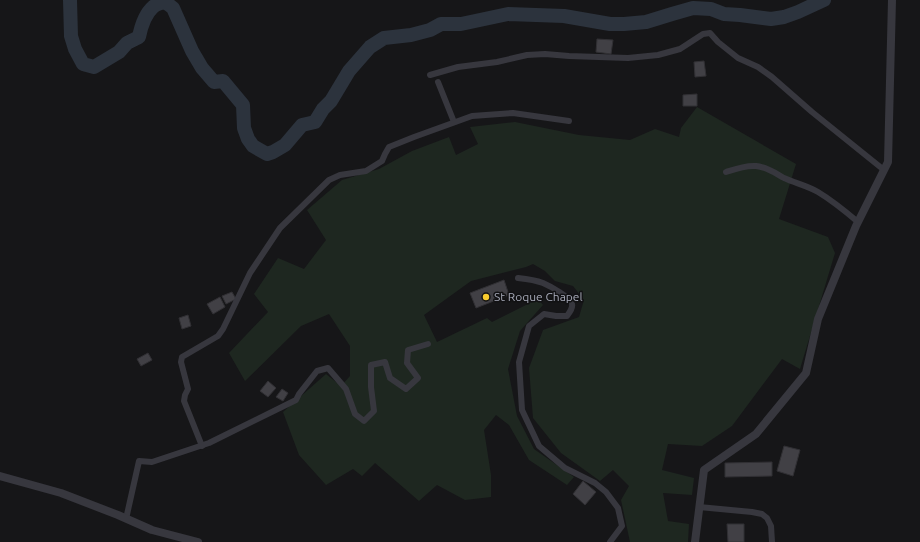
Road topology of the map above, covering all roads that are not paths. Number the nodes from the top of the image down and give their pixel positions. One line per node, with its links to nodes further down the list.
1 (892, 0): 6 (street)
2 (430, 75): 6 (street)
3 (438, 82): 5 (street)
4 (569, 121): 5 (street)
5 (454, 122): 11 (street)
6 (884, 170): 8 (street)
7 (726, 172): 8 (street)
8 (858, 222): 13 (street)
9 (518, 278): 16 (street)
10 (428, 344): 11 (street)
11 (202, 446): 14 (street)
12 (0, 476): 14 (street)
13 (699, 507): 17 (street); 18 (street)
14 (126, 519): 15 (street)
15 (198, 542)
16 (610, 542)
17 (695, 542)
18 (772, 542)

